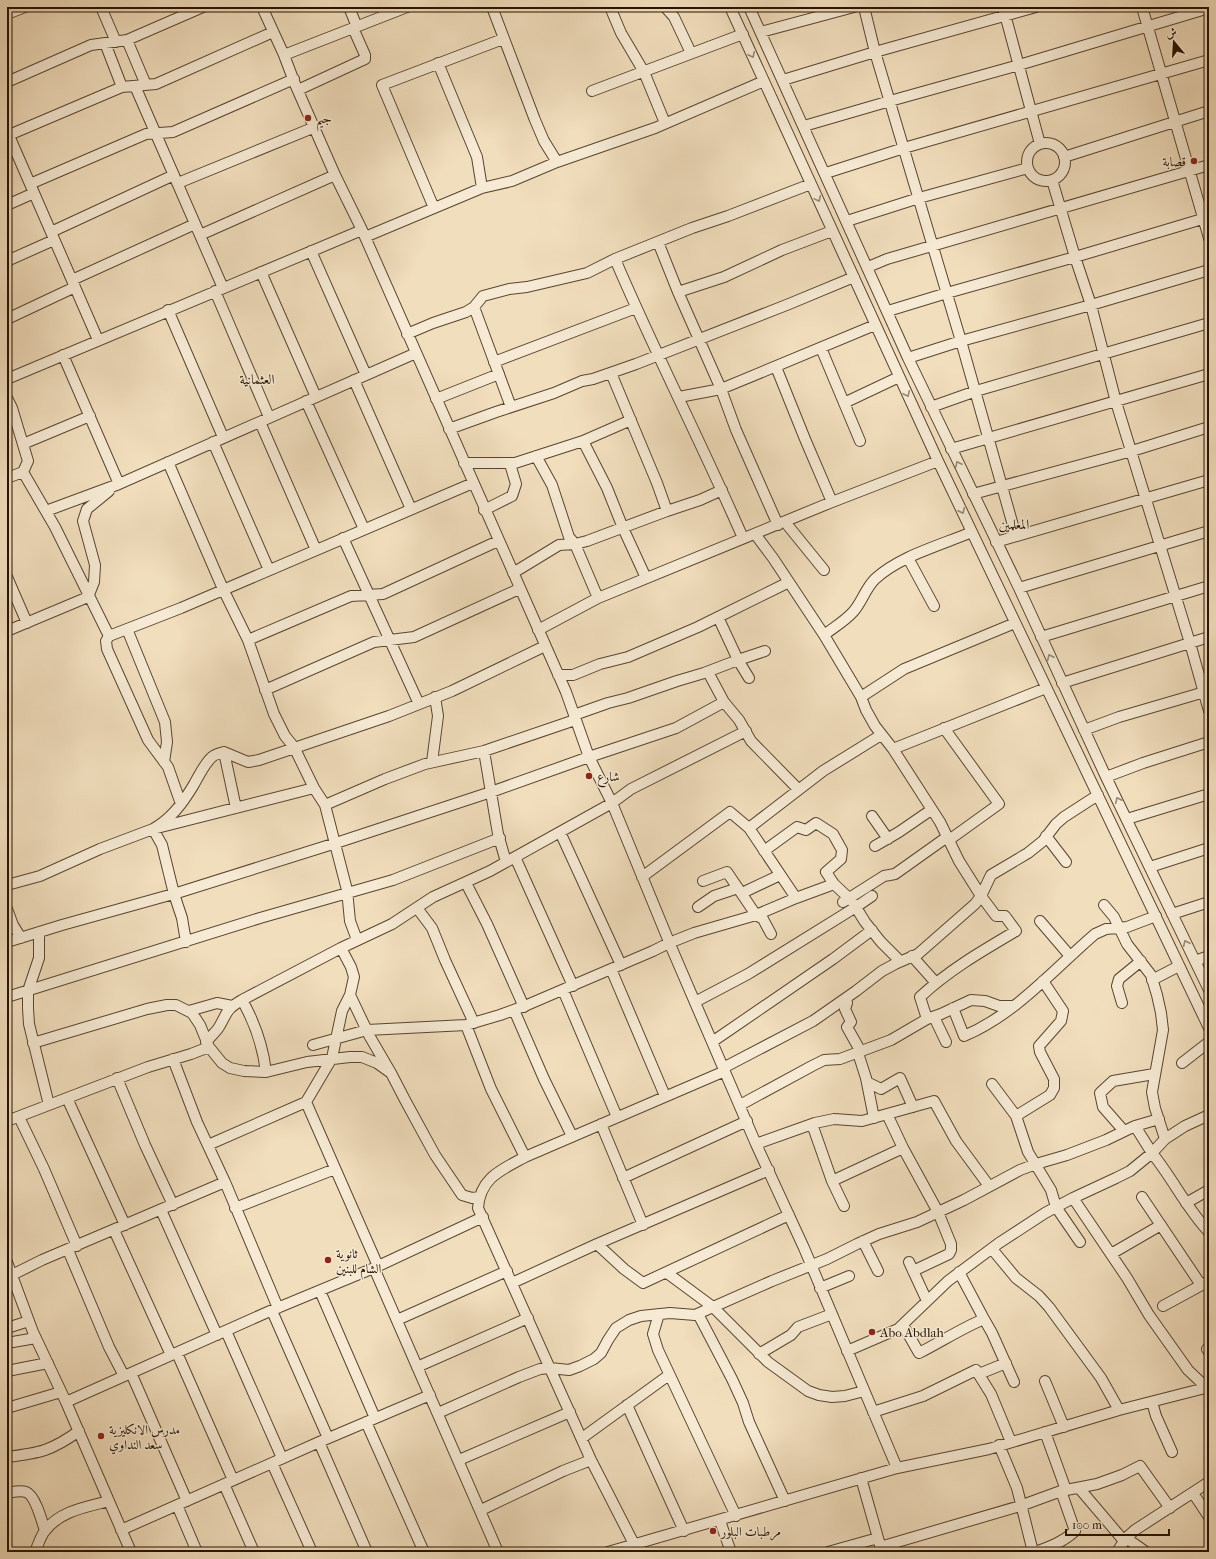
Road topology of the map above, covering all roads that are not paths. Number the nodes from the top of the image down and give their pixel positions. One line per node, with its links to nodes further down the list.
1 (25, 7): 18 (street)
2 (101, 7): 26 (street)
3 (203, 7): 25 (street)
4 (262, 7): 21 (street)
5 (349, 7): 20 (street)
6 (407, 7): 20 (street)
7 (492, 7): 24 (street)
8 (610, 7): 34 (street)
9 (665, 7): 29 (street)
10 (730, 7): 23 (street)
11 (749, 7): 22 (street)
12 (854, 7): 22 (street)
13 (864, 7): 28 (street)
14 (1036, 7): 17 (street)
15 (1142, 7): 19 (street)
16 (1209, 8): 19 (street)
17 (1005, 12): 28 (street); 33 (street)
18 (7, 14)
19 (1148, 26): 33 (street); 35 (street)
20 (355, 27): 30 (street); 43 (street)
21 (273, 32): 30 (street); 40 (street)
22 (761, 32): 37 (street)
23 (743, 34): 29 (street); 38 (street, one-way to 38)
24 (503, 39): 32 (street); 58 (street)
25 (127, 40): 26 (street); 40 (street)
26 (116, 42): 27 (street)
27 (105, 43): 39 (street); 42 (street)
28 (875, 52): 37 (street); 45 (street)
29 (691, 53): 34 (street)
30 (284, 55): 36 (street)
31 (1209, 60): 35 (street)
32 (438, 64): 68 (street); 71 (street)
33 (1019, 65): 45 (street); 47 (street)
34 (644, 72): 44 (street); 49 (street)
35 (1162, 73): 47 (street); 48 (street)
36 (294, 80): 43 (street); 53 (street)
37 (783, 80): 50 (street)
38 (764, 81): 49 (street); 66 (street)
39 (7, 82)
40 (146, 85): 41 (street)
41 (135, 86): 42 (street); 53 (street)
42 (122, 87): 52 (street)
43 (298, 90): 51 (street)
44 (592, 91)
45 (890, 101): 50 (street); 56 (street)
46 (1209, 111): 48 (street)
47 (1033, 112): 54 (street); 56 (street)
48 (1176, 122): 57 (street); 61 (street)
49 (664, 123): 58 (street)
50 (804, 126): 62 (street)
51 (315, 127): 63 (street); 64 (street)
52 (8, 133): 55 (street)
53 (157, 133): 64 (street); 67 (street)
54 (1040, 144): 57 (street); 60 (street)
55 (10, 147): 67 (street)
56 (904, 148): 62 (street); 69 (street)
57 (1064, 156): 65 (street)
58 (557, 162): 68 (street)
59 (1209, 166): 61 (street)
60 (1028, 168): 65 (street); 69 (street)
61 (1189, 171): 72 (street); 73 (street)
62 (826, 173): 74 (street)
63 (335, 175): 77 (street); 78 (street)
64 (176, 179): 75 (street); 79 (street)
65 (1052, 180): 72 (street)
66 (811, 184): 76 (street, one-way to 76); 81 (street)
67 (32, 188): 70 (street); 79 (street)
68 (482, 188): 71 (street)
69 (919, 198): 74 (street); 82 (street)
70 (7, 205)
71 (434, 208): 77 (street)
72 (1061, 210): 82 (street); 84 (street)
73 (1206, 218): 80 (street); 84 (street)
74 (847, 221): 87 (street)
75 (195, 224): 78 (street); 91 (street)
76 (832, 231): 90 (street); 93 (street)
77 (364, 234): 83 (street); 103 (street)
78 (200, 235): 92 (street)
79 (53, 236): 86 (street); 91 (street)
80 (1209, 238)
81 (658, 242): 85 (street); 93 (street)
82 (933, 246): 87 (street); 94 (street)
83 (311, 252): 89 (street); 120 (street)
84 (1075, 258): 94 (street); 95 (street)
85 (615, 259): 96 (street); 97 (street)
86 (7, 261)
87 (868, 267): 99 (street)
88 (1209, 270): 95 (street)
89 (261, 272): 92 (street); 128 (street)
90 (854, 277): 102 (street); 105 (street)
91 (73, 284): 100 (street); 104 (street)
92 (219, 290): 98 (street); 135 (street)
93 (678, 292): 105 (street)
94 (947, 293): 99 (street); 106 (street)
95 (1091, 305): 106 (street); 111 (street)
96 (474, 307): 103 (street); 115 (street)
97 (636, 308): 113 (street); 115 (street)
98 (168, 310): 104 (street); 140 (street)
99 (888, 312): 107 (street)
100 (7, 319)
101 (1209, 322): 111 (street)
102 (875, 325): 108 (street); 109 (street)
103 (408, 334): 110 (street)
104 (98, 340): 112 (street)
105 (700, 340): 113 (street); 124 (street)
106 (961, 341): 114 (street); 125 (street)
107 (902, 343): 109 (street); 114 (street)
108 (821, 348): 116 (street); 131 (street)
109 (886, 349): 121 (street)
110 (416, 353): 120 (street); 129 (street)
111 (1105, 354): 125 (street); 130 (street)
112 (63, 355): 122 (street); 134 (street)
113 (658, 355): 117 (street); 126 (street)
114 (908, 358): 133 (street)
115 (494, 362): 118 (street)
116 (776, 367): 124 (street); 162 (street)
117 (611, 373): 132 (street); 136 (street)
118 (499, 374): 129 (street); 132 (street)
119 (1209, 374): 130 (street)
120 (366, 375): 123 (street)
121 (899, 377): 131 (street); 149 (street, one-way to 149)
122 (7, 379)
123 (354, 380): 128 (street); 163 (street)
124 (721, 389): 126 (street); 167 (street)
125 (976, 391): 133 (street); 141 (street)
126 (679, 397): 159 (street)
127 (7, 398): 145 (street)
128 (311, 399): 135 (street); 169 (street)
129 (436, 399): 139 (street)
130 (1116, 402): 141 (street); 147 (street)
131 (844, 403): 143 (street)
132 (511, 407): 139 (street)
133 (931, 407): 146 (street)
134 (90, 416): 145 (street); 157 (street)
135 (269, 417): 137 (street)
136 (631, 420): 142 (street); 166 (street)
137 (260, 422): 140 (street); 180 (street)
138 (1209, 427): 147 (street)
139 (449, 429): 151 (street)
140 (223, 437): 144 (street)
141 (989, 438): 146 (street); 158 (street)
142 (583, 441): 148 (street); 168 (street)
143 (860, 441)
144 (213, 442): 150 (street); 182 (street)
145 (23, 444): 153 (street)
146 (951, 450): 160 (street, one-way to 146)
147 (1132, 451): 158 (street); 161 (street)
148 (536, 456): 152 (street); 178 (street)
149 (938, 461): 162 (street); 170 (street, one-way to 170)
150 (168, 462): 157 (street); 190 (street)
151 (464, 463): 152 (street); 156 (street)
152 (510, 464): 164 (street)
153 (23, 472): 154 (street); 165 (street)
154 (7, 478)
155 (1209, 480): 161 (street)
156 (473, 483): 163 (street); 164 (street)
157 (119, 484): 165 (street); 194 (street)
158 (1003, 487): 160 (street); 173 (street)
159 (722, 490): 166 (street); 175 (street)
160 (973, 494): 177 (street)
161 (1146, 498): 173 (street); 179 (street)
162 (832, 502): 167 (street)
163 (411, 509): 169 (street)
164 (484, 510): 176 (street)
165 (46, 511): 194 (street)
166 (667, 511): 168 (street)
167 (781, 523): 172 (street); 183 (street)
168 (623, 528): 178 (street); 186 (street)
169 (364, 529): 174 (street)
170 (972, 532): 181 (street); 198 (street)
171 (1209, 532): 179 (street)
172 (755, 534): 175 (street); 187 (street)
173 (1016, 536): 177 (street)
174 (343, 538): 180 (street); 192 (street)
175 (743, 538): 186 (street)
176 (498, 541): 184 (street); 192 (street)
177 (996, 542): 189 (street)
178 (575, 544): 184 (street); 195 (street)
179 (1160, 546): 189 (street); 193 (street)
180 (316, 550): 182 (street)
181 (908, 558): 196 (street); 203 (street)
182 (269, 570): 190 (street)
183 (824, 570)
184 (512, 573): 191 (street)
185 (7, 577): 199 (street)
186 (646, 578): 195 (street)
187 (789, 582): 197 (street); 203 (street)
188 (1209, 586): 193 (street)
189 (1019, 588): 205 (street)
190 (223, 589): 200 (street); 207 (street)
191 (519, 589): 201 (street); 208 (street)
192 (370, 595): 207 (street); 208 (street)
193 (1176, 596): 205 (street); 209 (street)
194 (88, 597): 199 (street); 204 (street)
195 (598, 598): 201 (street)
196 (934, 606)
197 (718, 617): 212 (street); 214 (street)
198 (1015, 623): 217 (street); 221 (street)
199 (27, 624): 202 (street)
200 (127, 629): 204 (street); 238 (street)
201 (538, 630): 210 (street)
202 (7, 632)
203 (824, 635): 221 (street)
204 (109, 636): 238 (street)
205 (1041, 637): 216 (street, one-way to 205)
206 (1209, 637): 209 (street)
207 (248, 640): 218 (street)
208 (390, 640): 218 (street); 223 (street)
209 (1190, 643): 216 (street); 219 (street)
210 (545, 646): 214 (street); 220 (street)
211 (765, 651): 212 (street)
212 (738, 660): 213 (street); 215 (street)
213 (708, 672): 222 (street); 225 (street)
214 (558, 675): 225 (street)
215 (749, 678)
216 (1062, 683): 227 (street)
217 (1046, 688): 226 (street); 237 (street)
218 (265, 690): 231 (street)
219 (1206, 692): 224 (street); 227 (street)
220 (435, 697): 223 (street); 239 (street)
221 (861, 697): 229 (street)
222 (724, 702): 228 (street); 236 (street)
223 (419, 704): 231 (street)
224 (1209, 711)
225 (574, 717): 233 (street); 236 (street)
226 (944, 728): 232 (street); 258 (street)
227 (1084, 730): 235 (street)
228 (746, 731): 242 (street); 246 (street)
229 (881, 735): 232 (street); 242 (street)
230 (1209, 742): 240 (street)
231 (294, 747): 234 (street); 241 (street)
232 (893, 749): 250 (street)
233 (484, 751): 239 (street); 243 (street)
234 (224, 752): 247 (street); 249 (street)
235 (1095, 752): 237 (street); 240 (street)
236 (589, 757): 243 (street); 246 (street)
237 (1080, 759): 245 (street)
238 (164, 762): 247 (street)
239 (432, 762): 248 (street)
240 (1106, 777): 252 (street, one-way to 240)
241 (314, 788): 248 (street); 249 (street)
242 (798, 789): 253 (street)
243 (491, 792): 257 (street); 260 (street)
244 (1209, 794): 252 (street)
245 (1098, 795): 256 (street); 288 (street)
246 (612, 803): 255 (street); 268 (street)
247 (181, 804): 254 (street)
248 (325, 805): 260 (street)
249 (236, 808): 254 (street)
250 (931, 810): 258 (street); 259 (street)
251 (872, 816): 259 (street)
252 (1127, 820): 266 (street)
253 (749, 828): 263 (street); 268 (street)
254 (153, 829): 272 (street); 274 (street)
255 (560, 832): 264 (street); 306 (street)
256 (1046, 836): 265 (street); 277 (street)
257 (500, 838): 264 (street); 275 (street)
258 (948, 838): 277 (street); 279 (street)
259 (888, 839): 261 (street)
260 (336, 843): 274 (street); 275 (street)
261 (875, 846)
262 (1209, 848): 266 (street)
263 (764, 850): 267 (street); 271 (street)
264 (511, 859): 270 (street); 312 (street)
265 (1066, 862)
266 (1150, 867): 286 (street)
267 (780, 875): 273 (street); 278 (street)
268 (642, 877): 298 (street)
269 (703, 881): 273 (street)
270 (466, 883): 284 (street); 324 (street)
271 (834, 884): 278 (street); 279 (street)
272 (7, 885)
273 (740, 890): 282 (street); 287 (street)
274 (174, 894): 292 (street); 297 (street)
275 (348, 894): 295 (street); 297 (street)
276 (872, 896): 283 (street)
277 (981, 896): 300 (street); 311 (street)
278 (796, 898): 287 (street)
279 (846, 900): 283 (street)
280 (1209, 902): 286 (street)
281 (1104, 905): 290 (street)
282 (698, 907)
283 (856, 907): 291 (street); 320 (street)
284 (417, 908): 295 (street); 329 (street)
285 (7, 909): 294 (street)
286 (1172, 914): 305 (street, one-way to 286)
287 (756, 915): 293 (street); 298 (street)
288 (1156, 916): 290 (street); 307 (street)
289 (1040, 921): 301 (street)
290 (1120, 928): 301 (street); 304 (street)
291 (872, 930): 303 (street); 333 (street)
292 (39, 932): 294 (street); 315 (street)
293 (771, 934)
294 (21, 938): 296 (street)
295 (357, 940): 299 (street)
296 (7, 942)
297 (186, 942): 315 (street)
298 (669, 943): 306 (street); 320 (street)
299 (341, 948): 316 (street); 319 (street)
300 (912, 956): 303 (street); 311 (street)
301 (1070, 956): 310 (street)
302 (1209, 956): 305 (street)
303 (900, 961): 318 (street)
304 (1141, 961): 309 (street); 321 (street)
305 (1195, 961): 314 (street)
306 (620, 965): 308 (street)
307 (1179, 966): 309 (street); 330 (street)
308 (611, 969): 312 (street); 350 (street)
309 (1152, 980): 346 (street)
310 (1043, 981): 323 (street); 358 (street)
311 (936, 983): 328 (street)
312 (573, 986): 313 (street)
313 (563, 990): 324 (street); 360 (street)
314 (1209, 990)
315 (28, 991): 317 (street); 336 (street)
316 (350, 995): 331 (street); 332 (street)
317 (7, 997)
318 (846, 998): 339 (street); 343 (street)
319 (242, 1000): 322 (street); 344 (street)
320 (695, 1002): 333 (street)
321 (1122, 1003)
322 (232, 1006): 327 (street); 337 (street)
323 (1014, 1006): 325 (street); 325 (street)
324 (524, 1007): 326 (street)
325 (953, 1008): 328 (street)
326 (514, 1010): 329 (street); 369 (street)
327 (189, 1011): 336 (street); 337 (street)
328 (931, 1018): 334 (street); 339 (street)
329 (470, 1024): 331 (street); 375 (street)
330 (1209, 1028)
331 (367, 1030): 332 (street); 345 (street)
332 (336, 1038): 338 (street); 340 (street)
333 (712, 1042): 343 (street)
334 (946, 1042)
335 (1209, 1042): 342 (street)
336 (33, 1043): 353 (street)
337 (208, 1044): 341 (street); 344 (street)
338 (313, 1045)
339 (859, 1052): 348 (street); 354 (street)
340 (332, 1058): 344 (street); 345 (street); 352 (street)
341 (173, 1059): 347 (street); 372 (street)
342 (1182, 1063)
343 (724, 1070): 350 (street); 354 (street)
344 (266, 1072)
345 (391, 1073): 384 (street)
346 (1154, 1074): 362 (street); 368 (street)
347 (117, 1078): 351 (street); 388 (street)
348 (867, 1082): 355 (street); 361 (street)
349 (992, 1084): 358 (street)
350 (665, 1096): 360 (street)
351 (66, 1098): 353 (street); 396 (street)
352 (306, 1102): 372 (street); 377 (street)
353 (49, 1105): 359 (street)
354 (740, 1105): 364 (street)
355 (913, 1107): 356 (street); 382 (street)
356 (887, 1114): 361 (street); 373 (street)
357 (1209, 1115): 370 (street)
358 (1016, 1116): 376 (street)
359 (19, 1117): 363 (street); 404 (street)
360 (617, 1117): 365 (street)
361 (874, 1118): 366 (street)
362 (1158, 1119): 367 (street); 370 (street)
363 (7, 1121)
364 (747, 1121): 371 (street); 379 (street)
365 (601, 1124): 369 (street); 379 (street)
366 (812, 1124): 371 (street); 380 (street)
367 (1135, 1126): 368 (street); 374 (street)
368 (1124, 1131): 376 (street)
369 (572, 1136): 375 (street)
370 (1165, 1139): 374 (street)
371 (756, 1144): 378 (street)
372 (208, 1145): 381 (street)
373 (903, 1148): 380 (street); 393 (street)
374 (1152, 1153): 386 (street); 387 (street)
375 (524, 1157): 384 (street)
376 (1036, 1164): 382 (street); 390 (street)
377 (335, 1169): 391 (street); 410 (street)
378 (769, 1170): 394 (street); 397 (street)
379 (623, 1178): 397 (street)
380 (832, 1181): 389 (street)
381 (225, 1182): 388 (street); 391 (street)
382 (989, 1186): 393 (street)
383 (1209, 1190): 387 (street)
384 (479, 1197): 395 (street)
385 (1142, 1197): 398 (street)
386 (1073, 1198): 390 (street); 407 (street)
387 (1186, 1203): 400 (street)
388 (173, 1205): 392 (street)
389 (844, 1206)
390 (1056, 1207): 402 (street); 405 (street)
391 (235, 1208): 424 (street)
392 (161, 1210): 396 (street); 434 (street)
393 (938, 1212): 401 (street); 421 (street)
394 (789, 1215): 409 (street); 412 (street)
395 (482, 1217): 410 (street); 411 (street)
396 (125, 1225): 399 (street)
397 (643, 1225): 403 (street)
398 (1161, 1225): 407 (street); 418 (street)
399 (114, 1230): 404 (street); 438 (street)
400 (1209, 1232)
401 (863, 1241): 409 (street); 413 (street)
402 (1080, 1242)
403 (597, 1244): 412 (street); 417 (street)
404 (77, 1246): 406 (street)
405 (992, 1249): 414 (street); 458 (street)
406 (68, 1250): 415 (street); 445 (street)
407 (1111, 1254): 450 (street)
408 (7, 1262): 415 (street)
409 (811, 1265): 419 (street); 423 (street)
410 (376, 1267): 420 (street); 430 (street)
411 (507, 1271): 417 (street); 430 (street)
412 (667, 1272): 423 (street)
413 (878, 1272)
414 (959, 1272): 421 (street); 429 (street)
415 (12, 1275): 431 (street)
416 (849, 1276): 419 (street)
417 (512, 1282): 428 (street)
418 (1205, 1283): 422 (street)
419 (820, 1288): 427 (street)
420 (320, 1291): 424 (street); 462 (street)
421 (928, 1301): 432 (street)
422 (1163, 1306)
423 (713, 1307): 426 (street); 439 (street)
424 (275, 1310): 434 (street); 467 (street)
425 (659, 1314): 426 (street); 443 (street); 447 (street)
426 (698, 1314): 486 (street)
427 (832, 1314): 437 (street); 439 (street)
428 (528, 1318): 442 (street); 443 (street)
429 (984, 1318): 432 (street); 441 (street)
430 (397, 1320): 442 (street)
431 (29, 1321): 433 (street); 435 (street)
432 (903, 1325): 437 (street)
433 (7, 1328)
434 (222, 1333): 438 (street); 472 (street)
435 (36, 1338): 436 (street); 440 (street)
436 (7, 1343)
437 (847, 1351): 451 (street)
438 (174, 1354): 445 (street); 478 (street)
439 (760, 1354): 451 (street)
440 (48, 1363): 444 (street); 452 (street)
441 (1006, 1363): 446 (street); 449 (street)
442 (417, 1367): 453 (street)
443 (550, 1368): 459 (street); 461 (street)
444 (7, 1371)
445 (128, 1374): 454 (street); 485 (street)
446 (979, 1374): 460 (street); 468 (street)
447 (669, 1375): 456 (street); 491 (street)
448 (1044, 1381): 463 (street)
449 (1014, 1382)
450 (1209, 1388): 455 (street)
451 (864, 1391): 460 (street)
452 (61, 1392): 454 (street); 457 (street)
453 (430, 1395): 461 (street); 462 (street)
454 (66, 1402): 464 (street)
455 (1152, 1402): 458 (street); 470 (street)
456 (626, 1406): 466 (street); 496 (street)
457 (7, 1408)
458 (1119, 1410): 463 (street)
459 (570, 1412): 466 (street); 473 (street)
460 (873, 1412): 476 (street)
461 (438, 1413): 473 (street)
462 (370, 1420): 467 (street); 506 (street)
463 (1064, 1427): 465 (street)
464 (79, 1431): 471 (street); 484 (street)
465 (1045, 1432): 468 (street); 481 (street)
466 (582, 1438): 474 (street)
467 (324, 1440): 472 (street); 505 (street)
468 (1011, 1442): 469 (street)
469 (999, 1446): 476 (street); 488 (street)
470 (1172, 1452)
471 (7, 1457)
472 (282, 1458): 475 (street)
473 (459, 1460): 490 (street)
474 (592, 1460): 490 (street); 498 (street)
475 (272, 1463): 478 (street); 504 (street)
476 (897, 1468): 477 (street)
477 (861, 1478): 486 (street); 499 (street)
478 (228, 1482): 485 (street); 503 (street)
479 (1209, 1482): 483 (street)
480 (1079, 1488): 481 (street); 489 (street); 497 (street)
481 (1064, 1491): 488 (street); 511 (street)
482 (7, 1493): 495 (street)
483 (1193, 1493): 489 (street); 492 (street)
484 (109, 1501): 494 (street); 495 (street)
485 (187, 1501): 487 (street)
486 (785, 1501): 491 (street)
487 (177, 1505): 494 (street); 502 (street)
488 (1020, 1506): 499 (street); 511 (street)
489 (1170, 1508): 497 (street)
490 (481, 1510): 507 (street)
491 (736, 1516): 493 (street)
492 (1209, 1517)
493 (720, 1521): 496 (street); 509 (street)
494 (121, 1530): 501 (street)
495 (45, 1531): 500 (street)
496 (684, 1531): 498 (street)
497 (1125, 1540): 512 (street); 513 (street)
498 (634, 1544): 508 (street)
499 (880, 1546): 510 (street)
500 (35, 1552)
501 (131, 1552)
502 (197, 1552)
503 (254, 1552)
504 (312, 1552)
505 (367, 1552)
506 (424, 1552)
507 (498, 1552)
508 (608, 1552)
509 (731, 1552)
510 (828, 1552)
511 (1034, 1552)
512 (1117, 1552)
513 (1146, 1552)

